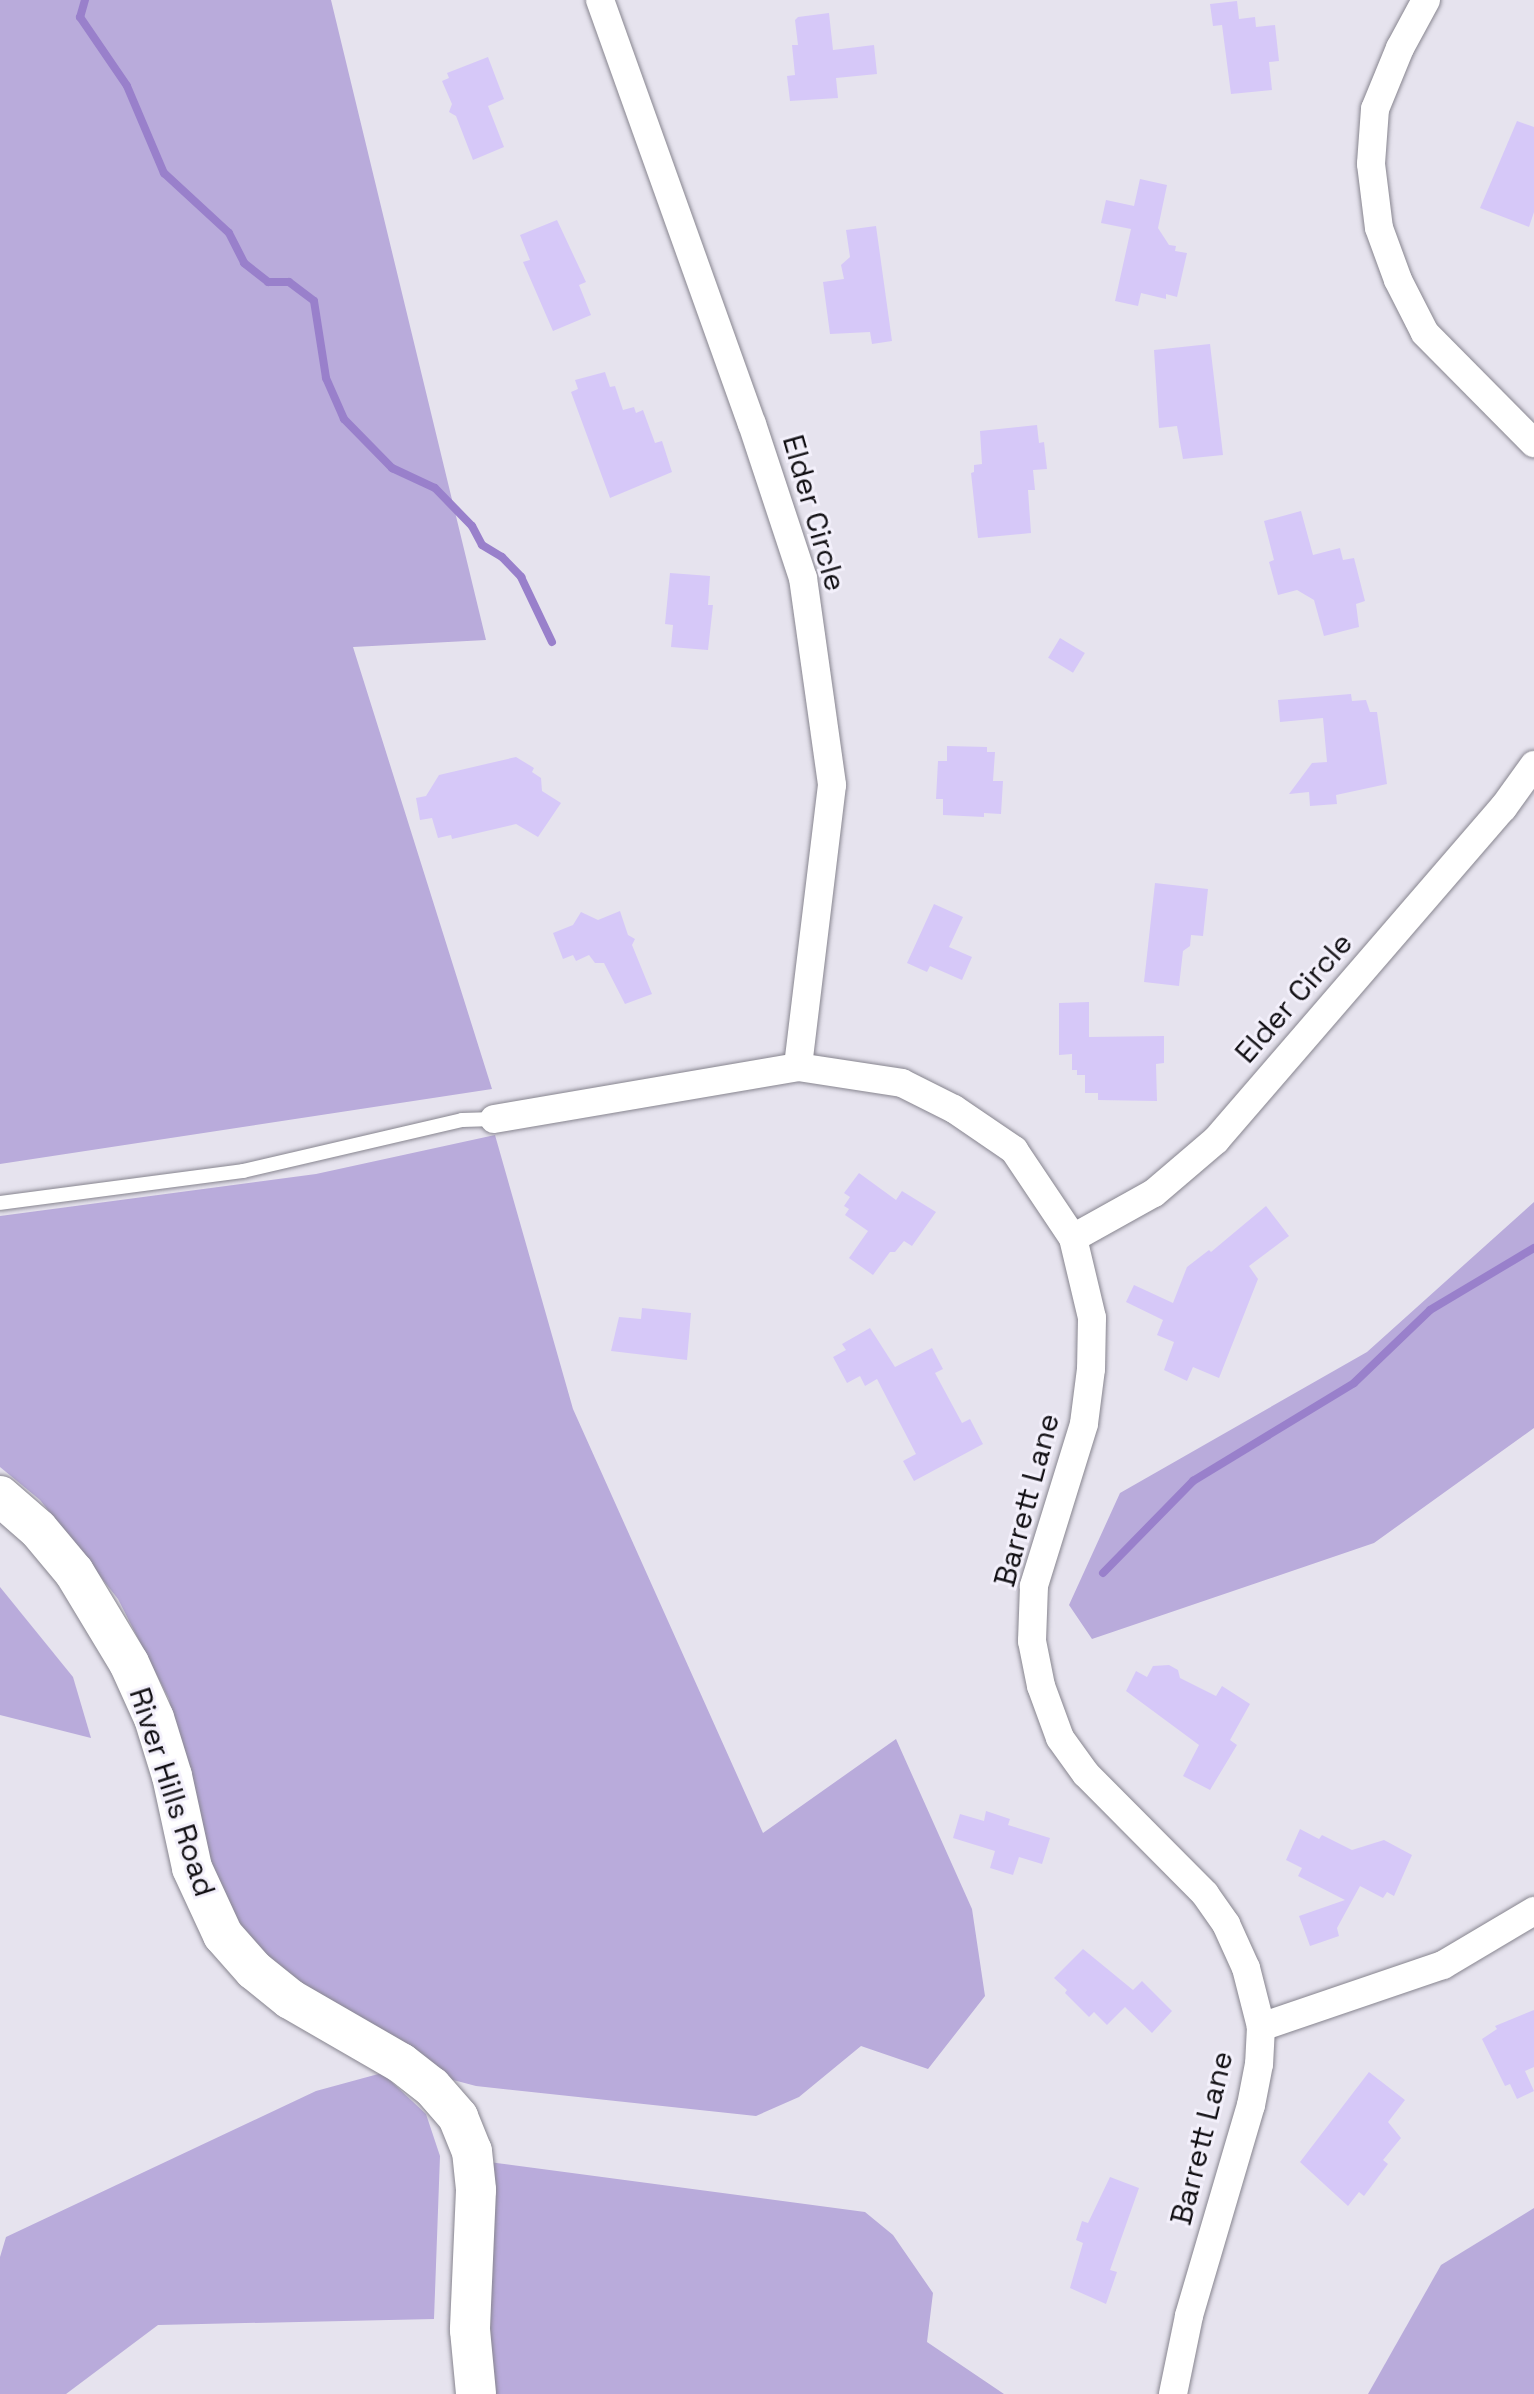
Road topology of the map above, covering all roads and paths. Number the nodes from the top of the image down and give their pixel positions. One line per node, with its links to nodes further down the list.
1 (600, 0): 5 (street, Elder Circle)
2 (1426, 0): 3 (street)
3 (1534, 443)
4 (1534, 765): 8 (street, Elder Circle)
5 (798, 1067): 6 (street, Barrett Lane); 8 (street, Barrett Lane)
6 (494, 1119): 7 (lane)
7 (0, 1203)
8 (1073, 1238): 11 (street, Barrett Lane)
9 (0, 1496): 12 (street, River Hills Road)
10 (1534, 1911): 11 (street)
11 (1261, 2027): 13 (street, Barrett Lane)
12 (476, 2394)
13 (1173, 2394)

